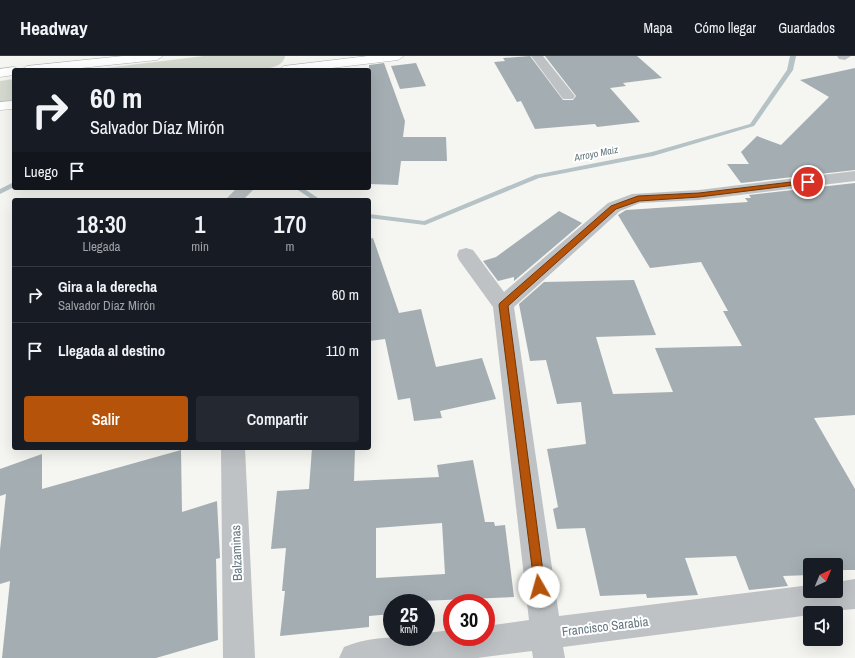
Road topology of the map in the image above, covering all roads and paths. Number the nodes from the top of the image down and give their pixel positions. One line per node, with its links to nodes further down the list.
1 (157, 56): 6 (main road)
2 (397, 56): 5 (main road)
3 (537, 56): 10 (street)
4 (314, 61): 5 (main road); 7 (main road)
5 (342, 66)
6 (46, 68)
7 (291, 68)
8 (12, 71): 9 (main road)
9 (0, 73)
10 (568, 96)
11 (12, 105): 12 (main road)
12 (0, 106)
13 (855, 176): 15 (street)
14 (466, 255): 15 (street)
15 (503, 305): 18 (street)
16 (233, 450): 19 (street, Balzaminas)
17 (855, 594): 18 (street, Francisco Sarabia)
18 (547, 646): 20 (street, Francisco Sarabia)
19 (239, 658)
20 (355, 658)

